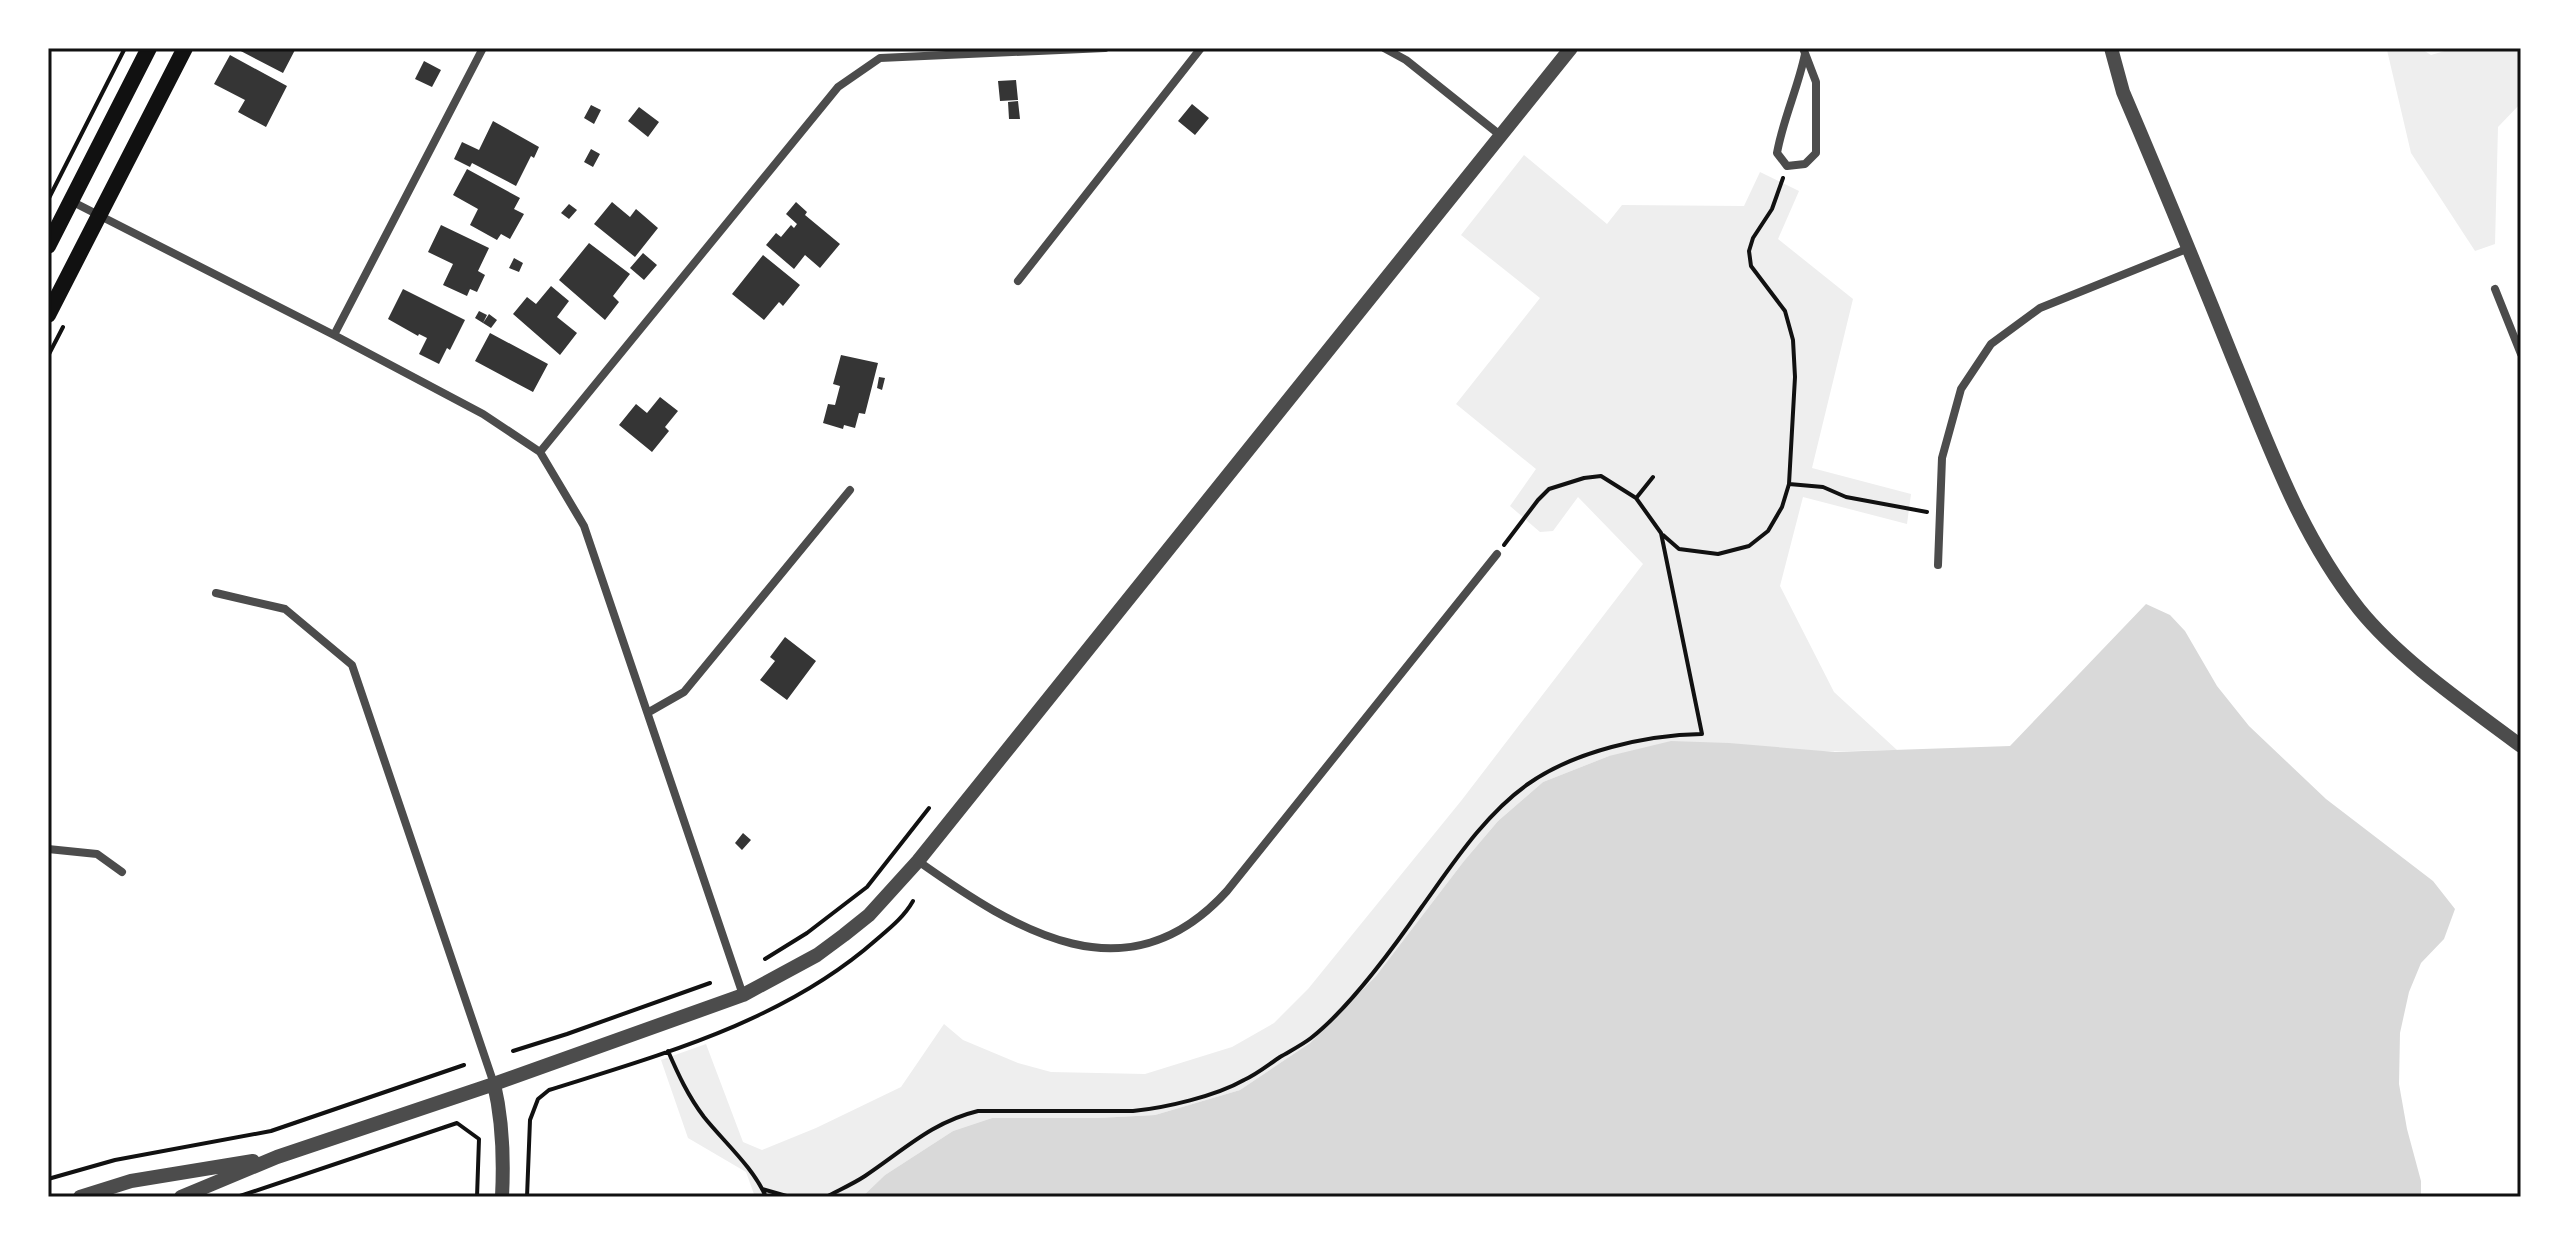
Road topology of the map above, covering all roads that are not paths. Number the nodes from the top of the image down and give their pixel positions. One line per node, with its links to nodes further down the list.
1 (149, 48): 12 (main road)
2 (185, 48): 13 (main road)
3 (483, 48): 19 (street)
4 (1105, 48): 10 (street)
5 (1201, 48): 16 (street)
6 (1384, 48): 11 (street)
7 (1571, 48): 11 (street)
8 (2111, 48): 15 (street)
9 (1804, 51): 9 (street)
10 (880, 53): 21 (street)
11 (1500, 135): 29 (street)
12 (71, 201): 13 (street); 14 (main road)
13 (99, 215): 18 (main road); 19 (street)
14 (48, 246)
15 (2189, 248): 24 (street); 27 (street)
16 (1018, 281)
17 (2495, 289): 20 (street)
18 (48, 315)
19 (334, 335): 21 (street)
20 (2521, 354)
21 (540, 452): 26 (street)
22 (850, 490): 26 (street)
23 (1497, 554): 29 (street)
24 (1938, 565)
25 (216, 593): 32 (street)
26 (649, 712): 31 (street)
27 (2521, 746)
28 (48, 849): 30 (street)
29 (918, 861): 31 (street)
30 (122, 872)
31 (743, 995): 32 (street)
32 (494, 1084): 33 (street); 36 (street)
33 (277, 1157): 34 (street); 35 (street)
34 (80, 1197)
35 (181, 1197)
36 (502, 1197)

